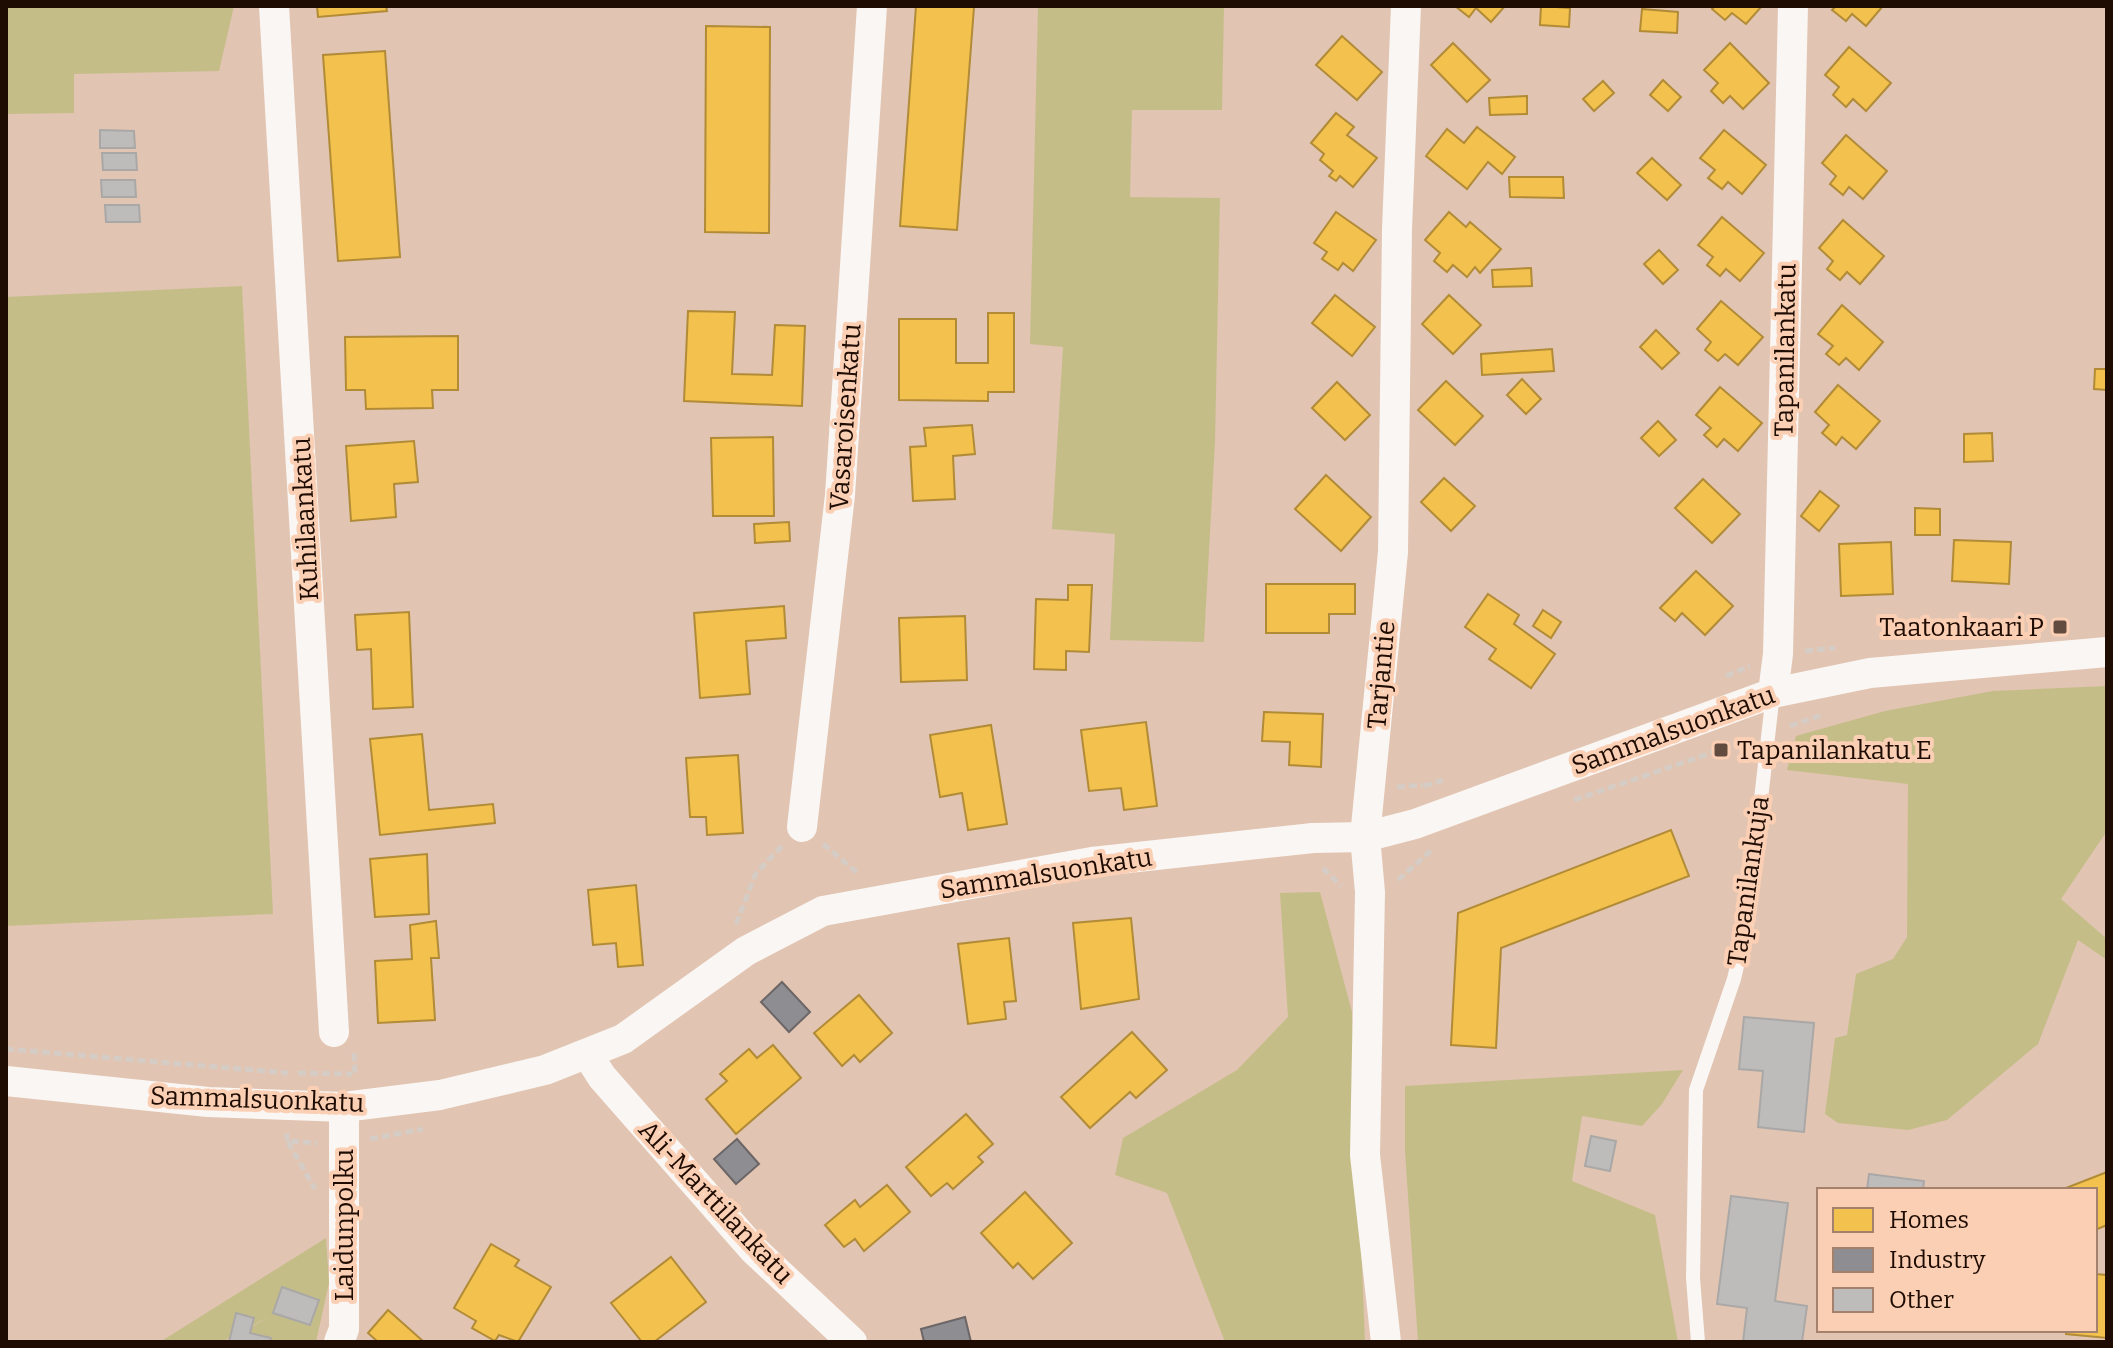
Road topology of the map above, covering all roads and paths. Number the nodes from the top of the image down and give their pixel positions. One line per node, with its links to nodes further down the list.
1 (274, 6): 16 (street, Kuhilaankatu)
2 (872, 6): 10 (street, Vasaroisenkatu)
3 (1406, 6): 11 (street, Tarjantie)
4 (1793, 6): 6 (street, Tapanilankatu)
5 (2107, 652): 6 (street, Sammalsuonkatu)
6 (1773, 693): 8 (lane, Tapanilankuja); 11 (street, Sammalsuonkatu)
7 (1832, 711): 8 (path)
8 (1768, 733): 9 (path); 27 (lane, Tapanilankuja)
9 (1562, 804)
10 (802, 827): 14 (path)
11 (1365, 837): 15 (street, Tarjantie); 18 (street, Sammalsuonkatu)
12 (1435, 847): 15 (path)
13 (1321, 866): 15 (path)
14 (859, 874)
15 (1370, 892): 26 (street, Tarjantie)
16 (334, 1032)
17 (6, 1049): 20 (path)
18 (588, 1055): 21 (street, Sammalsuonkatu); 25 (street, Ali-Marttilankatu)
19 (6, 1081): 20 (street, Sammalsuonkatu)
20 (289, 1104): 21 (street, Sammalsuonkatu); 23 (path)
21 (344, 1107): 23 (street, Laidunpolku)
22 (436, 1126): 23 (path)
23 (345, 1144): 24 (street, Laidunpolku)
24 (339, 1342)
25 (852, 1342)
26 (1386, 1342)
27 (1698, 1342)

